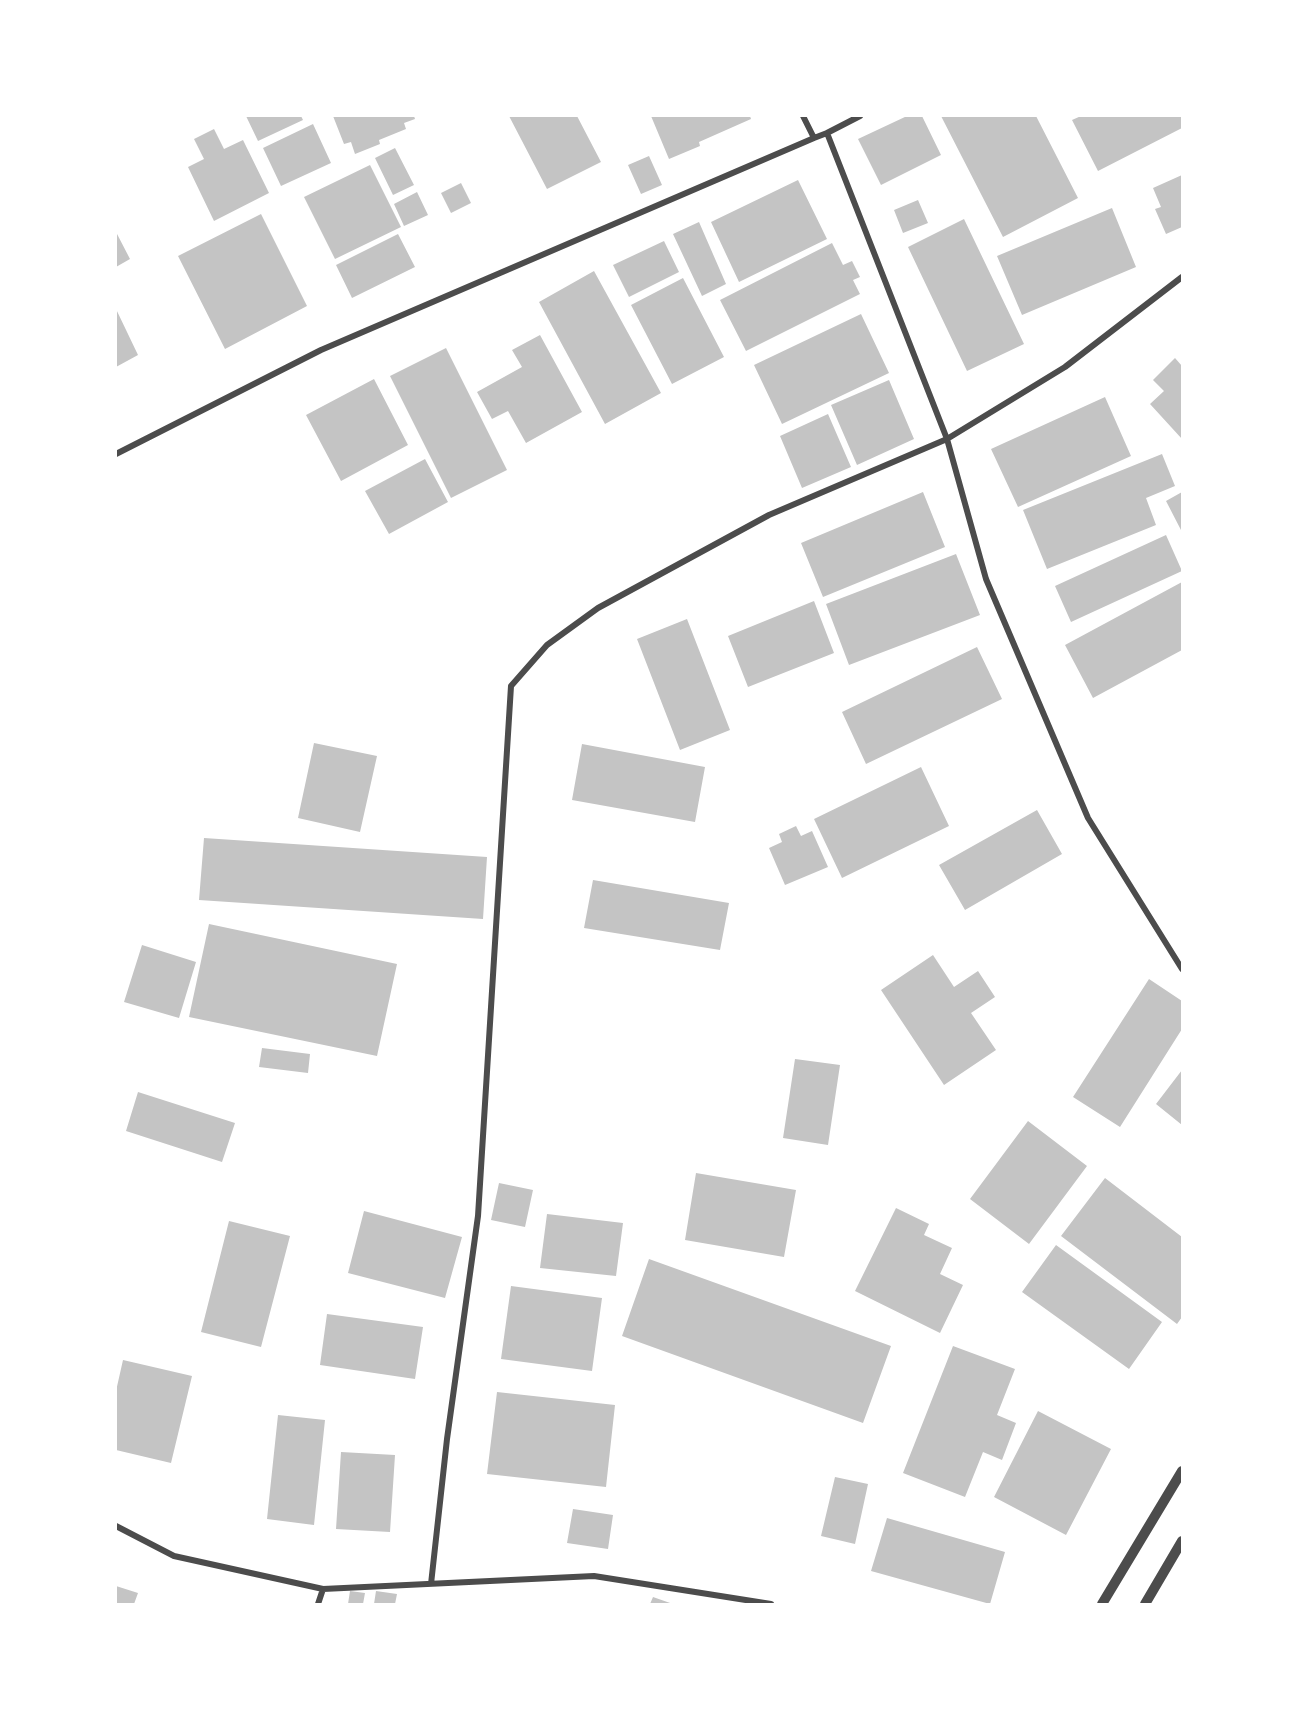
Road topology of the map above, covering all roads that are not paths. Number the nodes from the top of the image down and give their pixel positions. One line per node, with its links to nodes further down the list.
1 (803, 116): 4 (street)
2 (860, 116): 3 (street)
3 (827, 133): 4 (street); 6 (street)
4 (814, 138): 7 (street)
5 (1182, 277): 6 (street)
6 (947, 439): 8 (street); 12 (street)
7 (116, 454)
8 (1182, 969)
9 (1182, 1471): 16 (street)
10 (116, 1526): 13 (street)
11 (1182, 1541): 17 (street)
12 (431, 1584): 13 (street); 15 (street)
13 (323, 1589): 14 (street)
14 (318, 1605)
15 (771, 1605)
16 (1102, 1605)
17 (1145, 1605)

